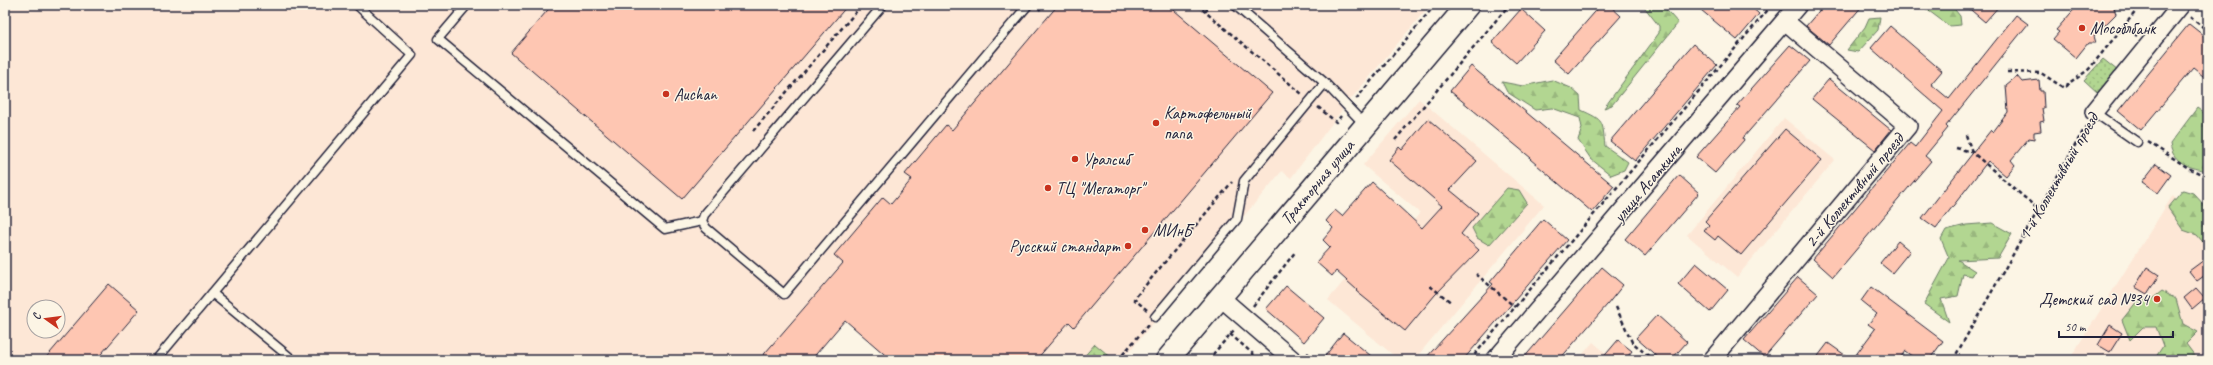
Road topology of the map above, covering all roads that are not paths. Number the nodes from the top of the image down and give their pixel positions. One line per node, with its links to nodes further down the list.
1 (357, 5): 15 (lane)
2 (467, 5): 14 (lane)
3 (883, 5): 14 (lane)
4 (1028, 5): 14 (lane)
5 (1235, 5): 10 (lane)
6 (1468, 5): 12 (main road, Тракторная улица)
7 (1798, 5): 9 (street, улица Асаткина)
8 (2181, 5): 11 (street, 1-й Коллективный проезд)
9 (1785, 22): 22 (street, улица Асаткина); 23 (street, 2-й Коллективный проезд)
10 (1325, 83): 12 (lane); 17 (lane)
11 (2094, 112): 13 (lane)
12 (1365, 125): 16 (main road, Тракторная улица)
13 (2137, 142)
14 (702, 221)
15 (212, 293): 18 (lane); 19 (lane)
16 (1220, 297): 20 (main road, Тракторная улица); 21 (street)
17 (1155, 317)
18 (156, 360)
19 (292, 360)
20 (1167, 360)
21 (1293, 360)
22 (1494, 360)
23 (1712, 360)

